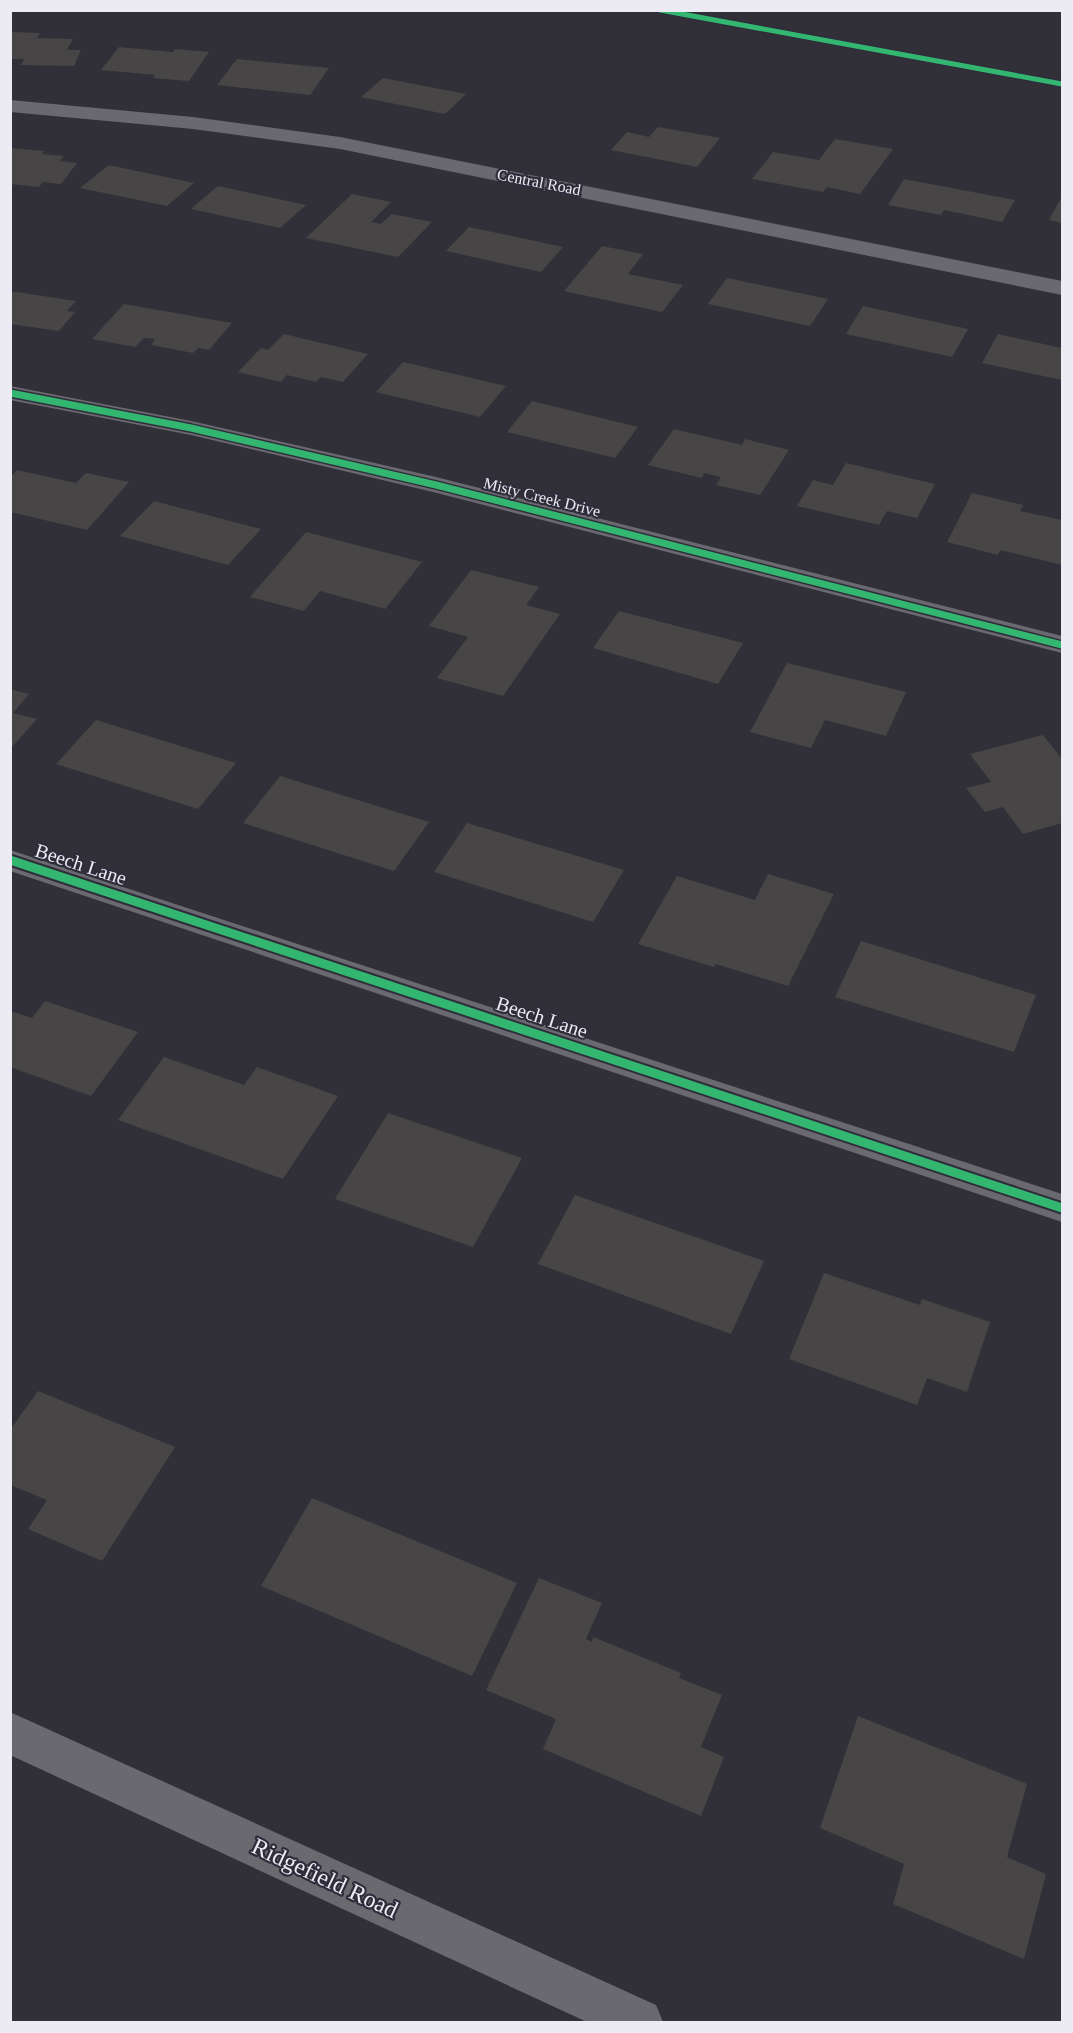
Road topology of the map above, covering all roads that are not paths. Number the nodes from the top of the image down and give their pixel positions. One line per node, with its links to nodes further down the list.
1 (10, 106): 2 (street, Central Road)
2 (1062, 288)
3 (10, 393): 4 (street, Misty Creek Drive)
4 (1062, 645)
5 (10, 860): 6 (street, Beech Lane)
6 (1062, 1208)
7 (10, 1732): 8 (street, Ridgefield Road)
8 (639, 2022)

